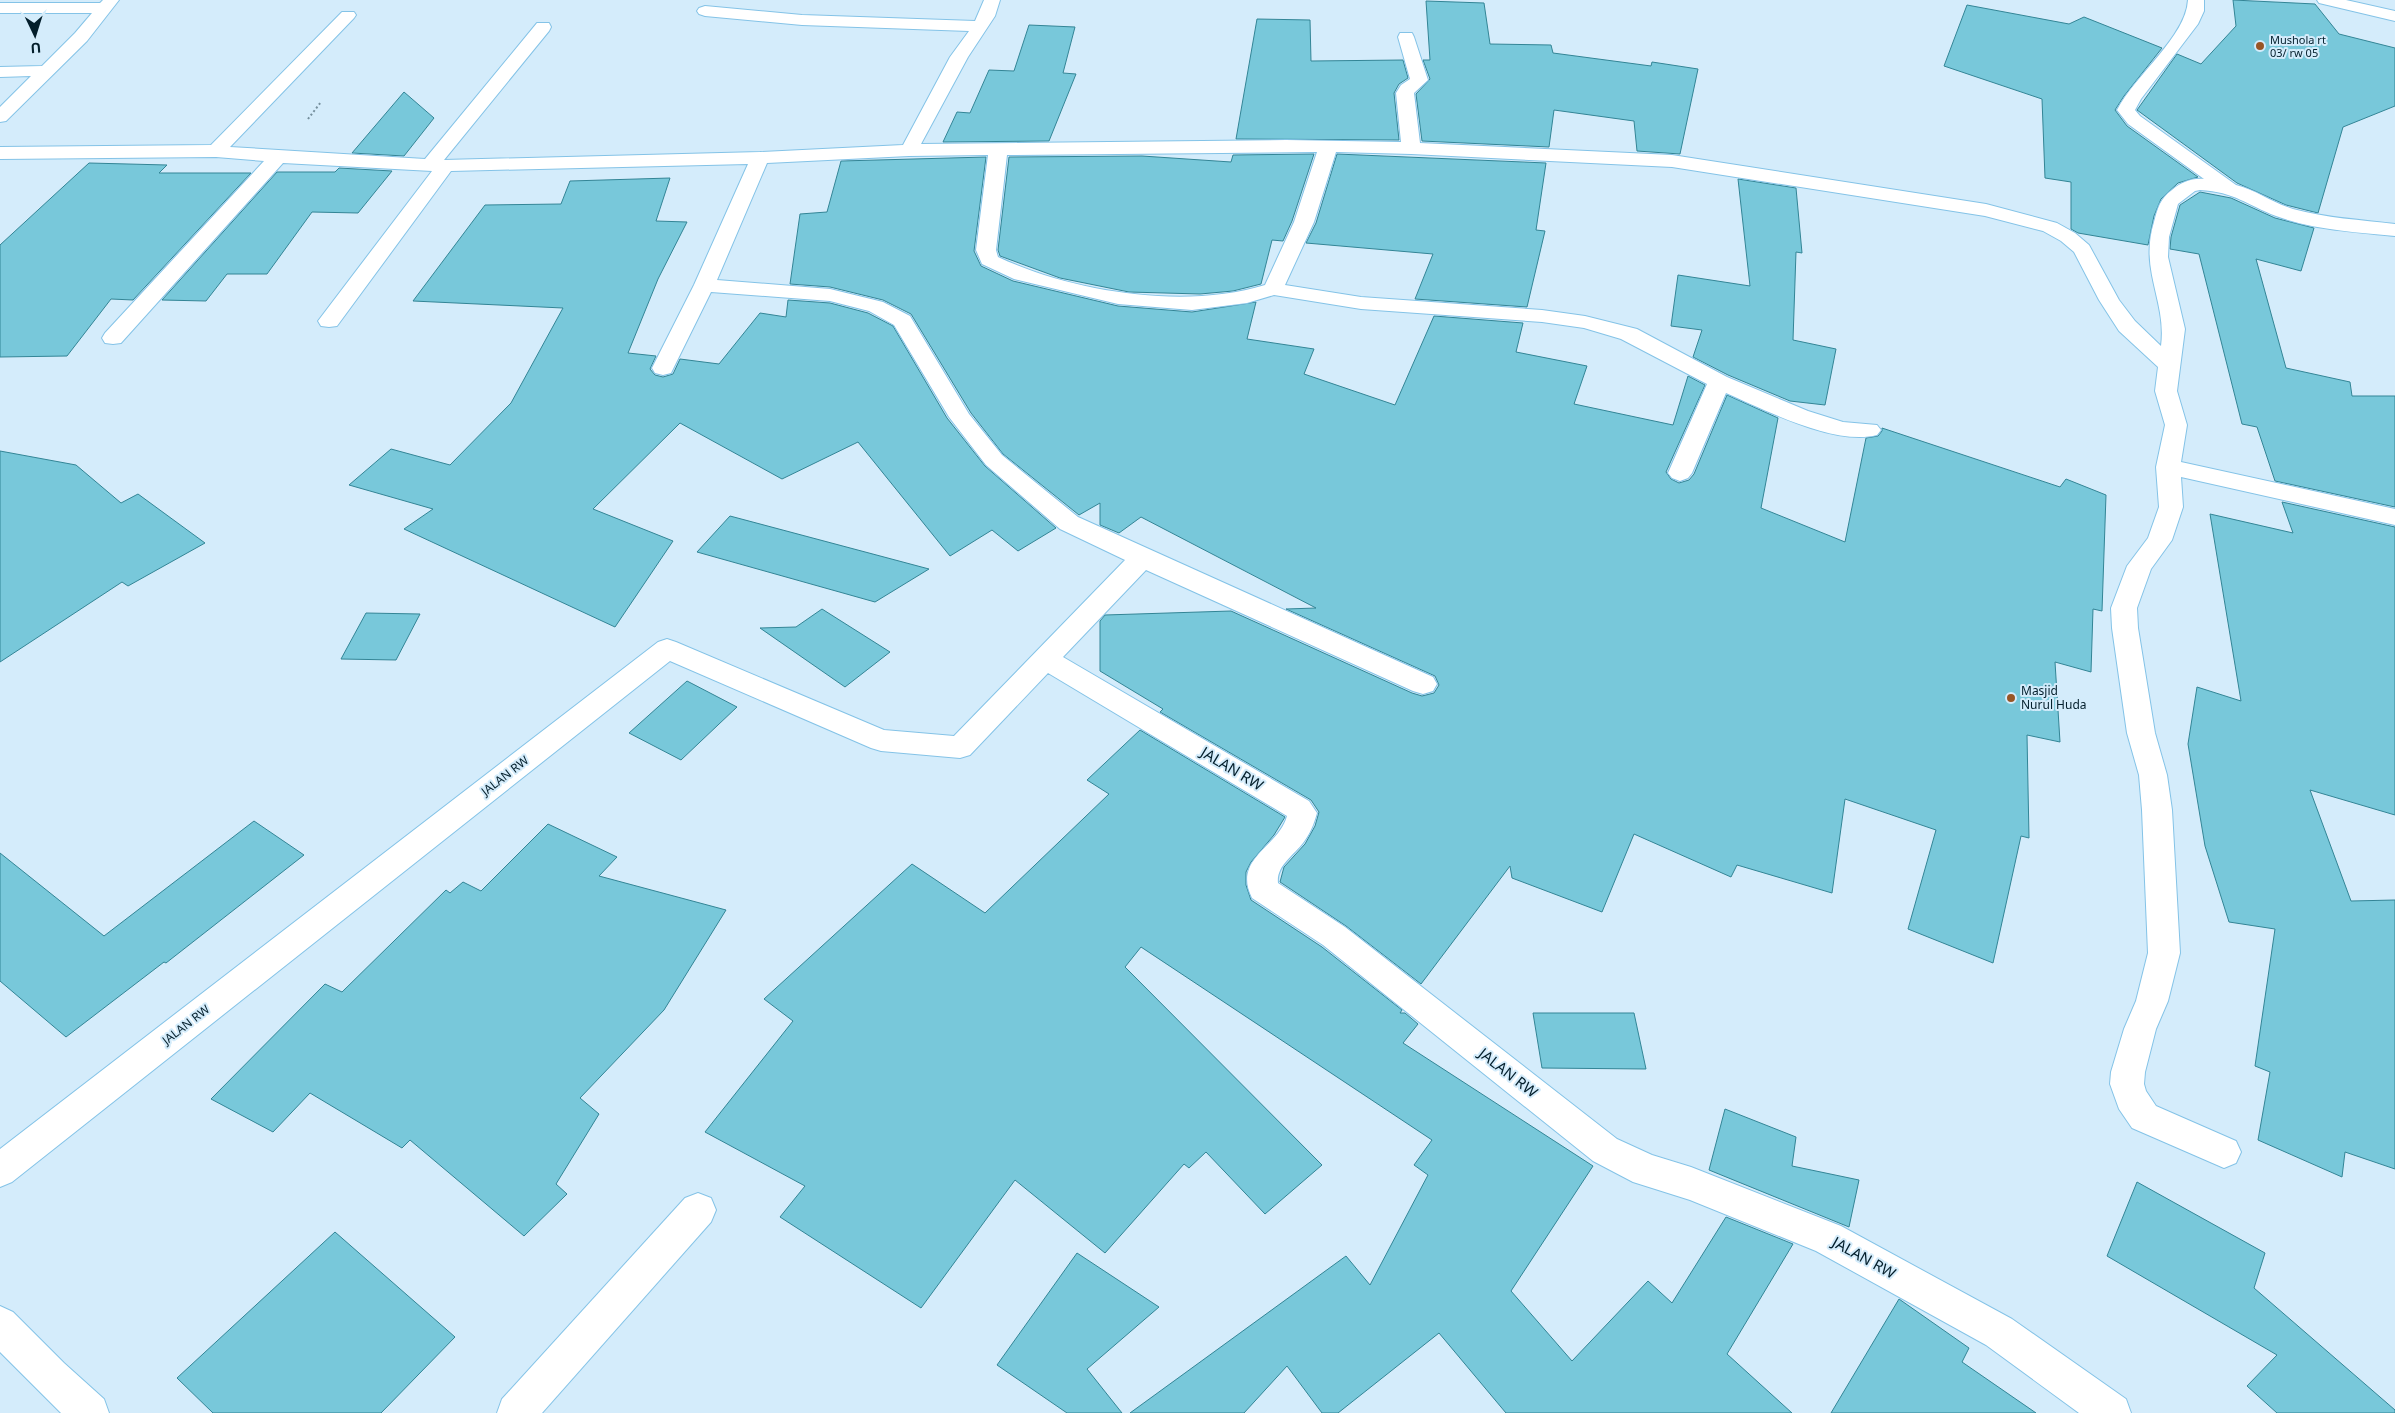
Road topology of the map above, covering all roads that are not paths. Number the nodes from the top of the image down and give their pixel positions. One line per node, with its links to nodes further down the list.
1 (992, 0): 9 (street)
2 (2196, 0): 24 (street)
3 (2325, 0): 8 (street)
4 (107, 4): 5 (street); 12 (street)
5 (0, 8)
6 (705, 12): 9 (street)
7 (348, 15): 19 (street)
8 (2395, 16)
9 (980, 26): 17 (street)
10 (543, 27): 23 (street)
11 (1406, 37): 16 (street)
12 (44, 71): 13 (street); 14 (street)
13 (0, 72)
14 (0, 117)
15 (1328, 147): 16 (street); 18 (street); 27 (street)
16 (1411, 148): 30 (street)
17 (910, 150): 18 (street); 22 (street)
18 (998, 150): 27 (street)
19 (216, 151): 20 (street); 21 (street)
20 (0, 153)
21 (278, 157): 23 (street); 29 (street)
22 (760, 158): 23 (street); 26 (street)
23 (437, 166): 28 (street)
24 (2230, 188): 25 (street); 30 (street)
25 (2395, 230)
26 (704, 285): 31 (street); 37 (street)
27 (1273, 289): 32 (street)
28 (329, 321)
29 (113, 338)
30 (2168, 364): 34 (street)
31 (663, 368)
32 (1719, 382): 33 (street); 35 (street)
33 (1870, 430)
34 (2168, 468): 36 (street); 40 (street)
35 (1680, 473)
36 (2395, 517)
37 (1142, 558): 38 (street, JALAN RW); 39 (street)
38 (1044, 658): 41 (street, JALAN RW); 46 (street, JALAN RW)
39 (1423, 684)
40 (2224, 1152)
41 (0, 1170)
42 (698, 1210): 45 (street)
43 (0, 1325): 44 (street)
44 (90, 1413)
45 (516, 1413)
46 (2112, 1413)

